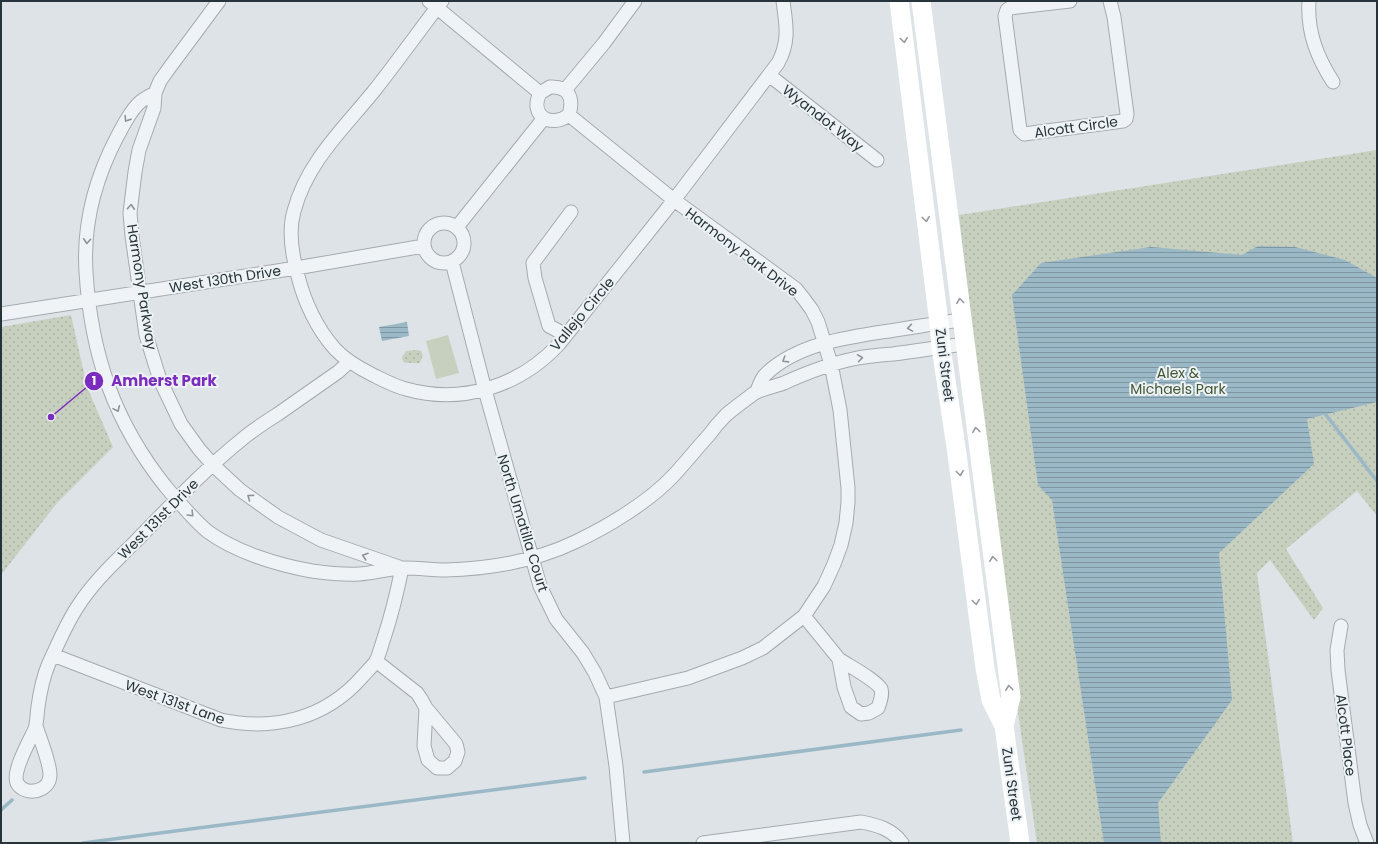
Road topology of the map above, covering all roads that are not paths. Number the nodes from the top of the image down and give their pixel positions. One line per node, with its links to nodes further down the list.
1 (219, 1): 13 (street, Harmony Parkway)
2 (635, 1): 12 (street)
3 (783, 1): 10 (street, Vallejo Circle)
4 (899, 1): 28 (main road, Zuni Street, one-way to 28)
5 (921, 1): 27 (main road, Zuni Street, one-way to 5)
6 (1070, 1): 7 (street, Alcott Circle)
7 (1110, 1)
8 (1309, 1): 11 (street)
9 (436, 3): 14 (street); 23 (street, Vallejo Circle)
10 (769, 75): 17 (street, Wyandot Way); 18 (street, Vallejo Circle)
11 (1334, 82)
12 (565, 90): 14 (street); 15 (street)
13 (155, 93): 24 (street, Harmony Parkway, one-way to 13); 25 (street, Harmony Parkway, one-way to 25)
14 (540, 93): 16 (street)
15 (569, 115): 16 (street); 18 (street, Harmony Park Drive)
16 (544, 118): 20 (street)
17 (877, 160)
18 (674, 200): 29 (street, Vallejo Circle); 30 (street, Harmony Park Drive)
19 (571, 212): 29 (street)
20 (457, 227): 21 (street); 22 (street)
21 (424, 246): 22 (street); 23 (street, West 130th Drive)
22 (452, 262): 35 (street, North Umatilla Court)
23 (296, 268): 24 (street, West 130th Drive); 33 (street, Vallejo Circle)
24 (139, 292): 25 (street, West 130th Drive); 37 (street, Harmony Parkway)
25 (88, 301): 26 (street, West 130th Drive); 38 (street, Harmony Parkway, one-way to 38)
26 (1, 314)
27 (962, 320): 28 (street, Harmony Parkway); 31 (main road, Zuni Street)
28 (939, 323): 30 (street, Harmony Parkway, one-way to 30); 32 (main road, Zuni Street)
29 (566, 335): 35 (street, Vallejo Circle)
30 (825, 343): 34 (street, Harmony Park Drive); 36 (street, Harmony Parkway, one-way to 36)
31 (965, 344): 32 (street, Harmony Parkway); 49 (main road, Zuni Street, one-way to 31)
32 (941, 348): 34 (street, Harmony Parkway, one-way to 32); 49 (main road, Zuni Street, one-way to 49)
33 (349, 362): 35 (street, Vallejo Circle); 37 (street, West 131st Drive)
34 (831, 364): 36 (street, Harmony Parkway); 41 (street, Harmony Park Drive)
35 (485, 390): 39 (street, North Umatilla Court)
36 (757, 391): 39 (street, Harmony Parkway)
37 (213, 465): 38 (street, West 131st Drive); 40 (street, Harmony Parkway, one-way to 37)
38 (176, 499): 40 (street, Harmony Parkway, one-way to 40); 43 (street, West 131st Drive)
39 (532, 558): 40 (street, Harmony Parkway); 46 (street, North Umatilla Court)
40 (402, 568): 45 (street, West 131st Lane)
41 (804, 616): 44 (street); 46 (street, Harmony Park Drive)
42 (1341, 626): 54 (street, Alcott Place)
43 (53, 655): 45 (street, West 131st Lane); 48 (street, West 131st Drive)
44 (839, 659)
45 (376, 661): 47 (street)
46 (606, 697): 51 (street, North Umatilla Court)
47 (426, 708)
48 (36, 726)
49 (1004, 726): 53 (main road, Zuni Street)
50 (898, 839): 52 (street)
51 (623, 843)
52 (703, 843)
53 (1020, 843)
54 (1367, 843)

